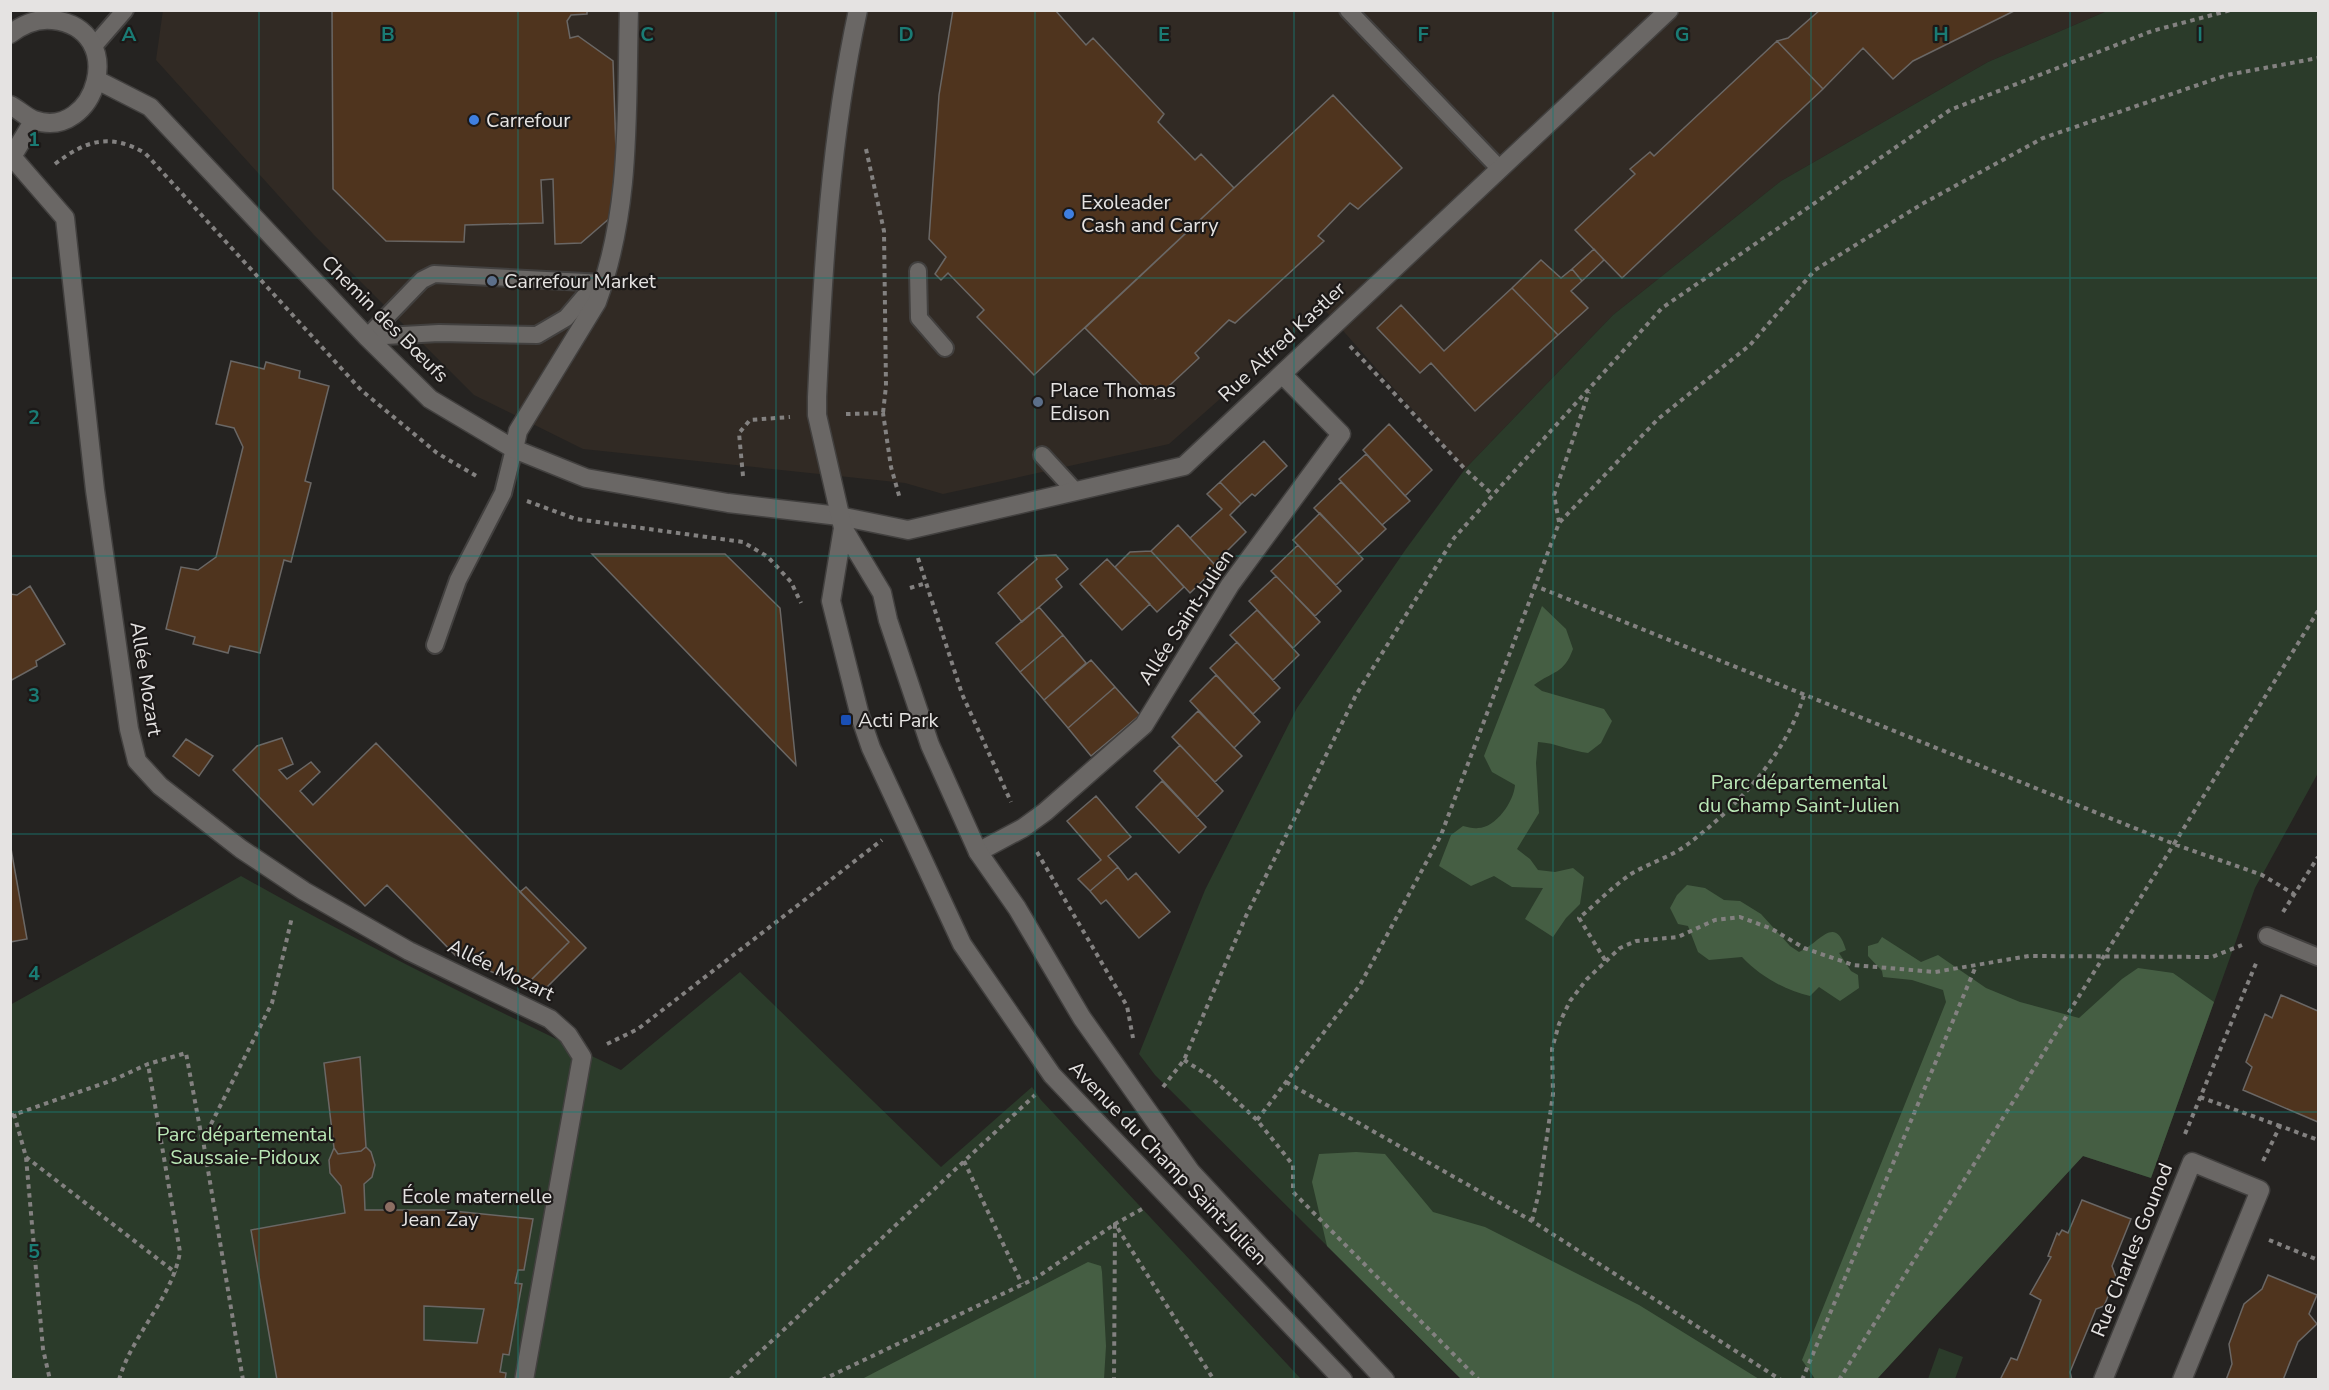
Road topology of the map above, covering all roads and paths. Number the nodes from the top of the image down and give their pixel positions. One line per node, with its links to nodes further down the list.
1 (124, 10): 9 (lane)
2 (629, 10): 18 (street)
3 (858, 10): 32 (street, Avenue du Champ Saint-Julien)
4 (1348, 10): 16 (lane)
5 (1670, 10): 16 (street, Rue Alfred Kastler)
6 (2231, 10): 23 (path)
7 (35, 15): 8 (street); 9 (street)
8 (10, 34)
9 (93, 47): 11 (street)
10 (2319, 58): 33 (path)
11 (97, 80): 13 (street); 20 (street, Chemin des Bœufs)
12 (10, 105): 13 (street)
13 (34, 120): 15 (street)
14 (866, 147): 24 (path)
15 (12, 159): 46 (street, Allée Mozart)
16 (1500, 170): 19 (street, Rue Alfred Kastler)
17 (918, 271): 21 (lane)
18 (599, 283): 20 (lane); 20 (lane); 27 (street)
19 (1332, 327): 22 (street, Rue Alfred Kastler); 31 (path)
20 (367, 337): 27 (street, Chemin des Bœufs)
21 (945, 348)
22 (1282, 374): 30 (street, Rue Alfred Kastler); 42 (street, Allée Saint-Julien)
23 (1590, 388): 31 (path); 33 (path)
24 (883, 413): 25 (path); 34 (path)
25 (841, 414)
26 (777, 417): 29 (path)
27 (514, 449): 32 (street, Chemin des Bœufs); 39 (lane)
28 (1042, 455): 30 (lane)
29 (743, 470)
30 (1075, 491): 34 (street, Rue Alfred Kastler)
31 (1493, 495): 54 (path)
32 (841, 522): 34 (street, Rue Alfred Kastler); 41 (street, Avenue du Champ Saint-Julien); 44 (street, Avenue du Champ Saint-Julien)
33 (1559, 523): 36 (path)
34 (908, 530): 35 (path)
35 (926, 583): 37 (path); 42 (path)
36 (1533, 585): 40 (path); 56 (path)
37 (909, 588)
38 (2319, 611): 43 (path)
39 (435, 645)
40 (1804, 695): 43 (path); 50 (path)
41 (905, 822): 53 (path); 84 (street, Avenue du Champ Saint-Julien)
42 (1023, 828): 44 (street, Allée Saint-Julien); 52 (path)
43 (2174, 844): 47 (path); 89 (path, bridge)
44 (978, 852): 85 (street, Avenue du Champ Saint-Julien)
45 (2319, 857): 47 (path)
46 (304, 891): 53 (street, Allée Mozart); 63 (path)
47 (2294, 894): 48 (path)
48 (2267, 936): 49 (lane); 51 (path); 59 (path)
49 (2319, 957)
50 (1605, 960): 51 (path); 70 (path)
51 (1976, 965): 88 (path)
52 (1134, 1049)
53 (582, 1057): 79 (street)
54 (1184, 1060): 57 (path); 61 (path)
55 (148, 1064): 60 (path); 63 (path); 74 (path)
56 (1286, 1082): 61 (path); 70 (path)
57 (1155, 1083)
58 (1042, 1089): 67 (path)
59 (2200, 1097): 62 (path); 68 (path)
60 (12, 1115): 66 (path)
61 (1257, 1120): 86 (path)
62 (2280, 1126): 64 (path); 65 (path)
63 (203, 1140): 78 (path)
64 (2319, 1140)
65 (2274, 1141)
66 (26, 1157): 74 (path); 76 (path)
67 (964, 1161): 75 (path); 80 (path)
68 (2192, 1162): 72 (street, Rue Charles Gounod); 90 (street, Rue Charles Gounod)
69 (1150, 1205): 71 (path)
70 (1532, 1221): 87 (path)
71 (1115, 1224): 75 (path); 82 (path); 83 (path)
72 (2243, 1230): 73 (path); 91 (street, Rue Charles Gounod)
73 (2319, 1260)
74 (176, 1273): 77 (path)
75 (1022, 1284): 81 (path)
76 (50, 1380)
77 (119, 1380)
78 (243, 1380)
79 (524, 1380)
80 (730, 1380)
81 (822, 1380)
82 (1114, 1380)
83 (1214, 1380)
84 (1343, 1380)
85 (1385, 1380)
86 (1479, 1380)
87 (1781, 1380)
88 (1802, 1380)
89 (1839, 1380)
90 (2103, 1380)
91 (2182, 1380)

